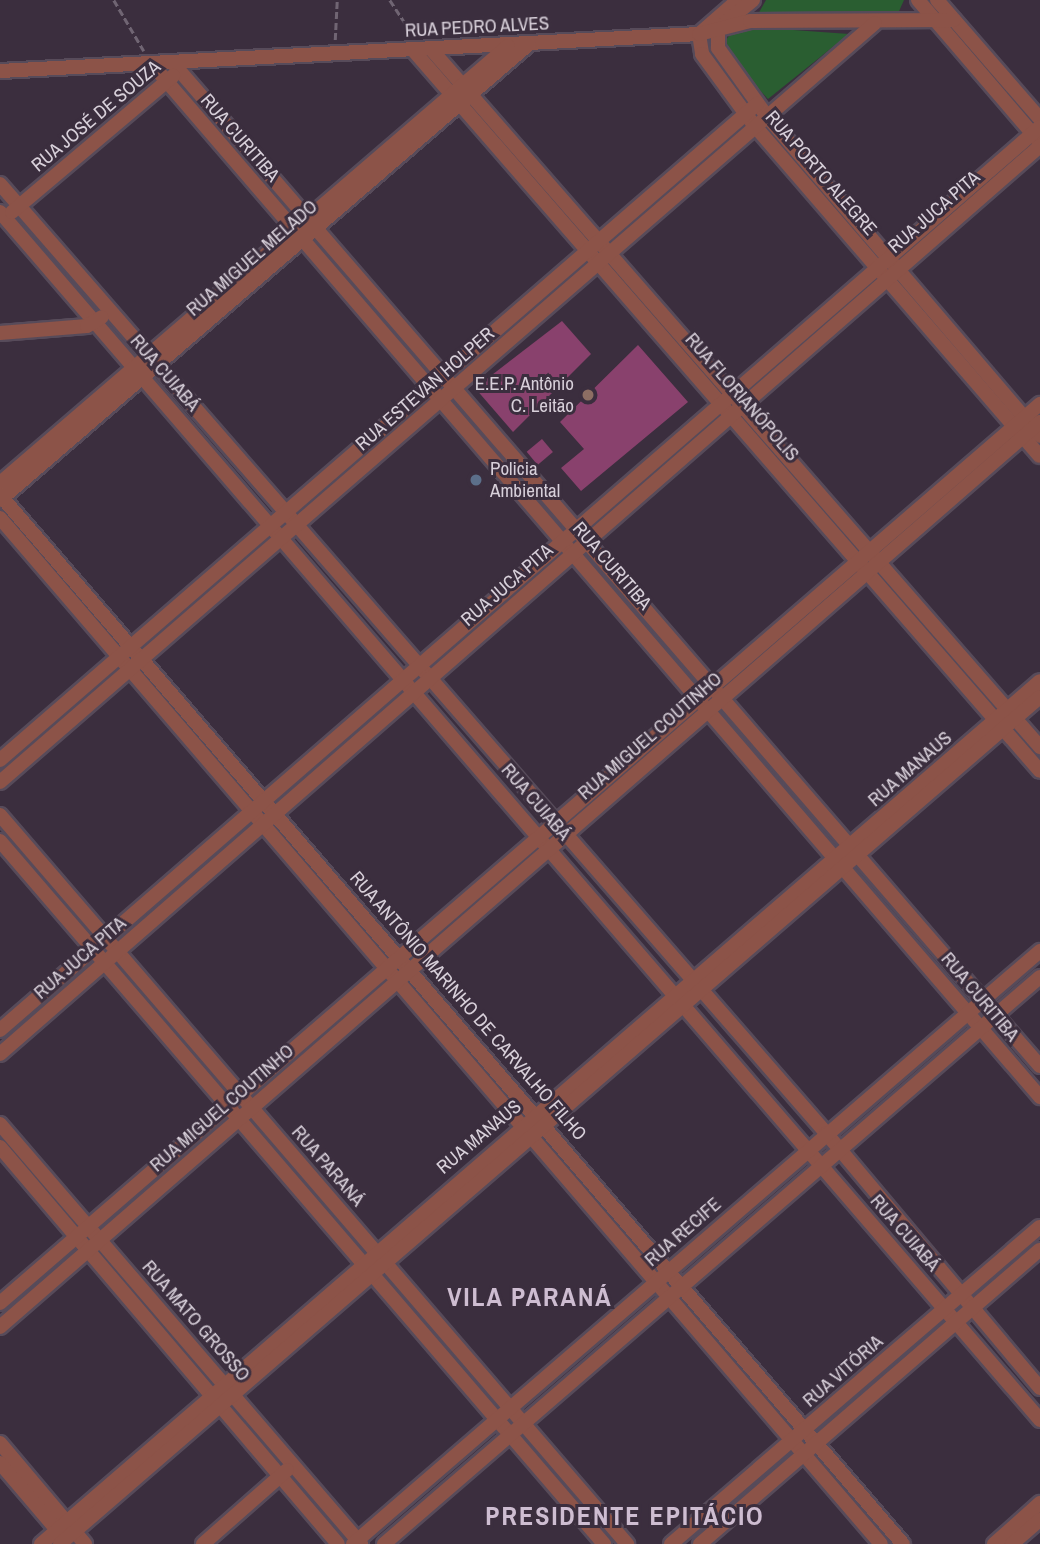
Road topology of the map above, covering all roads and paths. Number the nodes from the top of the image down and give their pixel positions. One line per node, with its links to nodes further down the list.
1 (114, 0): 17 (path)
2 (337, 0): 16 (path)
3 (390, 0): 15 (path)
4 (738, 0): 12 (street)
5 (753, 0): 11 (street)
6 (918, 0): 8 (street)
7 (937, 0): 9 (street)
8 (935, 20): 9 (street, RUA PEDRO ALVES); 10 (street, RUA PEDRO ALVES); 25 (street)
9 (954, 20): 24 (street)
10 (875, 23): 11 (street, RUA PEDRO ALVES); 22 (street, RUA ESTEVAN HOLPER)
11 (718, 29): 12 (street, RUA PEDRO ALVES); 22 (street, RUA PORTO ALEGRE)
12 (699, 34): 13 (street, RUA PEDRO ALVES); 23 (street, RUA PORTO ALEGRE)
13 (529, 44): 14 (street, RUA PEDRO ALVES); 21 (street, RUA MIGUEL MELADO)
14 (508, 46): 15 (street, RUA PEDRO ALVES); 21 (street, RUA MIGUEL MELADO)
15 (420, 49): 16 (street, RUA PEDRO ALVES); 21 (street, RUA FLORIANÓPOLIS)
16 (335, 54): 18 (street, RUA PEDRO ALVES)
17 (151, 63): 18 (street, RUA PEDRO ALVES); 19 (street, RUA PEDRO ALVES); 20 (street, RUA CURITIBA)
18 (176, 66): 20 (street, RUA JOSÉ DE SOUZA); 29 (street, RUA CURITIBA)
19 (0, 71)
20 (167, 81): 27 (street, RUA JOSÉ DE SOUZA); 30 (street, RUA CURITIBA)
21 (462, 93): 29 (street, RUA MIGUEL MELADO); 31 (street, RUA FLORIANÓPOLIS)
22 (762, 109): 23 (street, RUA ESTEVAN HOLPER); 33 (street, RUA PORTO ALEGRE)
23 (749, 120): 31 (street, RUA ESTEVAN HOLPER); 32 (street, RUA ESTEVAN HOLPER); 33 (street, RUA PORTO ALEGRE)
24 (1040, 120)
25 (1038, 137): 33 (street, RUA JUCA PITA)
26 (0, 184): 27 (street, RUA CUIABÁ)
27 (19, 205): 28 (street, RUA JOSÉ DE SOUZA); 34 (street, RUA CUIABÁ)
28 (3, 215): 35 (street, RUA CUIABÁ)
29 (312, 223): 30 (street, RUA MIGUEL MELADO); 39 (street, RUA CURITIBA)
30 (298, 234): 37 (street, RUA MIGUEL MELADO); 40 (street, RUA CURITIBA)
31 (594, 246): 32 (street, RUA FLORIANÓPOLIS); 39 (street, RUA ESTEVAN HOLPER)
32 (605, 258): 41 (street, RUA ESTEVAN HOLPER); 44 (street, RUA FLORIANÓPOLIS)
33 (888, 269): 44 (street, RUA JUCA PITA); 45 (street, RUA PORTO ALEGRE)
34 (109, 312): 35 (street); 37 (street, RUA CUIABÁ)
35 (94, 321): 36 (street); 38 (street, RUA CUIABÁ)
36 (0, 333)
37 (154, 359): 38 (street, RUA MIGUEL MELADO); 49 (street, RUA CUIABÁ)
38 (138, 372): 47 (street, RUA MIGUEL MELADO); 48 (street, RUA MIGUEL MELADO); 52 (street, RUA CUIABÁ)
39 (443, 376): 40 (street, RUA ESTEVAN HOLPER); 41 (street, RUA CURITIBA)
40 (431, 387): 42 (street, RUA CURITIBA); 49 (street, RUA ESTEVAN HOLPER)
41 (454, 389): 42 (street, RUA ESTEVAN HOLPER); 53 (street, RUA CURITIBA)
42 (442, 400): 51 (street, RUA ESTEVAN HOLPER); 55 (street, RUA CURITIBA)
43 (1040, 404): 45 (street, RUA MIGUEL COUTINHO)
44 (733, 405): 53 (street, RUA JUCA PITA); 56 (street, RUA JUCA PITA); 58 (street, RUA FLORIANÓPOLIS)
45 (1029, 428): 46 (street, RUA PORTO ALEGRE); 58 (street, RUA MIGUEL COUTINHO)
46 (1040, 456)
47 (0, 482)
48 (1, 498): 59 (street, RUA ANTÔNIO MARINHO DE CARVALHO FILHO)
49 (287, 512): 51 (street, RUA CUIABÁ); 52 (street, RUA ESTEVAN HOLPER)
50 (0, 518): 60 (street, RUA ANTÔNIO MARINHO DE CARVALHO FILHO)
51 (298, 524): 54 (street, RUA ESTEVAN HOLPER); 62 (street, RUA CUIABÁ)
52 (271, 526): 54 (street, RUA CUIABÁ); 59 (street, RUA ESTEVAN HOLPER)
53 (576, 530): 55 (street, RUA JUCA PITA); 56 (street, RUA CURITIBA)
54 (282, 538): 61 (street, RUA ESTEVAN HOLPER); 64 (street, RUA CUIABÁ)
55 (564, 540): 57 (street, RUA CURITIBA); 62 (street, RUA JUCA PITA)
56 (586, 542): 57 (street, RUA JUCA PITA); 68 (street, RUA CURITIBA)
57 (574, 552): 65 (street, RUA JUCA PITA); 70 (street, RUA CURITIBA)
58 (870, 561): 68 (street, RUA MIGUEL COUTINHO); 71 (street, RUA FLORIANÓPOLIS); 72 (street, RUA FLORIANÓPOLIS)
59 (132, 646): 60 (street, RUA ESTEVAN HOLPER); 61 (street, RUA ANTÔNIO MARINHO DE CARVALHO FILHO)
60 (120, 657): 63 (street, RUA ANTÔNIO MARINHO DE CARVALHO FILHO); 74 (street, RUA ESTEVAN HOLPER)
61 (143, 659): 63 (street, RUA ESTEVAN HOLPER); 77 (street, RUA ANTÔNIO MARINHO DE CARVALHO FILHO)
62 (419, 666): 64 (street, RUA JUCA PITA); 65 (street, RUA CUIABÁ)
63 (130, 669): 76 (street, RUA ESTEVAN HOLPER); 78 (street, RUA ANTÔNIO MARINHO DE CARVALHO FILHO)
64 (403, 679): 67 (street, RUA CUIABÁ); 77 (street, RUA JUCA PITA)
65 (429, 679): 67 (street, RUA JUCA PITA); 81 (street, RUA CUIABÁ)
66 (1040, 681): 71 (street, RUA MANAUS)
67 (414, 692): 79 (street, RUA JUCA PITA); 84 (street, RUA CUIABÁ)
68 (718, 693): 70 (street, RUA MIGUEL COUTINHO); 87 (street, RUA CURITIBA)
69 (1040, 697): 71 (street, RUA MANAUS)
70 (704, 703): 81 (street, RUA MIGUEL COUTINHO); 83 (street, RUA MIGUEL COUTINHO); 88 (street, RUA CURITIBA)
71 (1012, 714): 72 (street, RUA MANAUS); 73 (street, RUA FLORIANÓPOLIS)
72 (999, 724): 75 (street, RUA FLORIANÓPOLIS); 87 (street, RUA MANAUS)
73 (1040, 747)
74 (0, 760)
75 (1040, 771)
76 (0, 782)
77 (265, 801): 78 (street, RUA JUCA PITA); 79 (street, RUA ANTÔNIO MARINHO DE CARVALHO FILHO)
78 (253, 811): 82 (street, RUA ANTÔNIO MARINHO DE CARVALHO FILHO); 89 (street, RUA JUCA PITA)
79 (275, 813): 82 (street, RUA JUCA PITA); 92 (street, RUA ANTÔNIO MARINHO DE CARVALHO FILHO)
80 (0, 815): 89 (street, RUA PARANÁ)
81 (557, 822): 83 (street, RUA CUIABÁ); 84 (street, RUA MIGUEL COUTINHO)
82 (263, 824): 91 (street, RUA JUCA PITA); 93 (street, RUA ANTÔNIO MARINHO DE CARVALHO FILHO)
83 (568, 834): 86 (street, RUA MIGUEL COUTINHO); 96 (street, RUA CUIABÁ)
84 (540, 836): 86 (street, RUA CUIABÁ); 92 (street, RUA MIGUEL COUTINHO)
85 (0, 841): 89 (street, RUA PARANÁ)
86 (551, 849): 92 (street, RUA MIGUEL COUTINHO); 97 (street, RUA CUIABÁ)
87 (854, 850): 88 (street, RUA MANAUS); 98 (street, RUA CURITIBA)
88 (840, 862): 96 (street, RUA MANAUS); 99 (street, RUA CURITIBA)
89 (101, 943): 91 (street, RUA PARANÁ); 102 (street, RUA JUCA PITA)
90 (1040, 951): 98 (street, RUA RECIFE)
91 (112, 955): 103 (street, RUA JUCA PITA); 106 (street, RUA PARANÁ)
92 (404, 964): 93 (street, RUA MIGUEL COUTINHO); 95 (street, RUA MIGUEL COUTINHO); 107 (street, RUA ANTÔNIO MARINHO DE CARVALHO FILHO)
93 (387, 968): 95 (street, RUA ANTÔNIO MARINHO DE CARVALHO FILHO); 106 (street, RUA MIGUEL COUTINHO)
94 (1040, 977): 100 (street)
95 (398, 981): 106 (street, RUA MIGUEL COUTINHO); 109 (street, RUA ANTÔNIO MARINHO DE CARVALHO FILHO)
96 (696, 985): 97 (street, RUA MANAUS); 110 (street, RUA CUIABÁ)
97 (680, 998): 107 (street, RUA MANAUS); 112 (street, RUA CUIABÁ)
98 (983, 1001): 99 (street, RUA RECIFE); 100 (street, RUA CURITIBA)
99 (970, 1013): 101 (street, RUA CURITIBA); 110 (street, RUA RECIFE)
100 (996, 1016): 101 (street); 104 (street, RUA CURITIBA)
101 (982, 1028): 105 (street, RUA CURITIBA); 113 (street)
102 (0, 1030)
103 (0, 1054)
104 (1040, 1066)
105 (1040, 1097)
106 (240, 1106): 115 (street, RUA MIGUEL COUTINHO); 119 (street, RUA MIGUEL COUTINHO); 122 (street, RUA PARANÁ); 123 (street, RUA PARANÁ)
107 (541, 1119): 109 (street, RUA MANAUS); 125 (street, RUA ANTÔNIO MARINHO DE CARVALHO FILHO)
108 (0, 1124): 115 (street, RUA MATO GROSSO)
109 (528, 1130): 122 (street, RUA MANAUS); 124 (street, RUA MANAUS); 127 (street, RUA ANTÔNIO MARINHO DE CARVALHO FILHO)
110 (826, 1133): 112 (street, RUA RECIFE); 113 (street, RUA CUIABÁ)
111 (0, 1147): 117 (street, RUA MATO GROSSO)
112 (807, 1149): 114 (street, RUA CUIABÁ); 125 (street, RUA RECIFE)
113 (841, 1150): 114 (street); 129 (street, RUA CUIABÁ)
114 (822, 1166): 128 (street); 132 (street, RUA CUIABÁ)
115 (89, 1227): 117 (street, RUA MIGUEL COUTINHO); 119 (street, RUA MATO GROSSO)
116 (1040, 1227): 118 (street, RUA VITÓRIA)
117 (77, 1237): 121 (street, RUA MATO GROSSO); 131 (street, RUA MIGUEL COUTINHO)
118 (1027, 1238): 120 (street); 129 (street, RUA VITÓRIA)
119 (101, 1241): 121 (street, RUA MIGUEL COUTINHO); 137 (street, RUA MATO GROSSO)
120 (1040, 1248): 133 (street, RUA VITÓRIA)
121 (88, 1251): 135 (street, RUA MIGUEL COUTINHO); 138 (street, RUA MATO GROSSO)
122 (376, 1251): 123 (street, RUA MANAUS); 124 (street, RUA PARANÁ)
123 (364, 1261): 126 (street, RUA PARANÁ); 137 (street, RUA MANAUS)
124 (386, 1263): 126 (street, RUA MANAUS); 140 (street, RUA PARANÁ)
125 (671, 1267): 127 (street, RUA RECIFE); 128 (street, RUA ANTÔNIO MARINHO DE CARVALHO FILHO)
126 (374, 1273): 137 (street, RUA MANAUS); 141 (street, RUA PARANÁ)
127 (656, 1281): 130 (street, RUA ANTÔNIO MARINHO DE CARVALHO FILHO); 140 (street, RUA RECIFE)
128 (685, 1284): 130 (street); 145 (street, RUA ANTÔNIO MARINHO DE CARVALHO FILHO)
129 (961, 1294): 132 (street, RUA VITÓRIA); 133 (street, RUA CUIABÁ)
130 (670, 1297): 143 (street); 145 (street, RUA ANTÔNIO MARINHO DE CARVALHO FILHO)
131 (0, 1303)
132 (944, 1308): 134 (street, RUA CUIABÁ); 145 (street, RUA VITÓRIA)
133 (973, 1308): 134 (street, RUA VITÓRIA); 136 (street, RUA CUIABÁ)
134 (956, 1322): 142 (street, RUA CUIABÁ); 147 (street, RUA VITÓRIA)
135 (0, 1327)
136 (1040, 1388)
137 (229, 1389): 138 (street, RUA MANAUS); 139 (street, RUA MANAUS); 150 (street, RUA MATO GROSSO)
138 (211, 1393): 139 (street, RUA MATO GROSSO); 154 (street, RUA MANAUS)
139 (222, 1405): 151 (street, RUA MATO GROSSO); 154 (street, RUA MANAUS)
140 (511, 1406): 141 (street, RUA RECIFE); 143 (street, RUA PARANÁ)
141 (496, 1419): 144 (street, RUA PARANÁ); 155 (street, RUA RECIFE)
142 (1040, 1420)
143 (524, 1423): 144 (street); 162 (street, RUA PARANÁ)
144 (510, 1435): 160 (street); 161 (street, RUA PARANÁ)
145 (799, 1436): 147 (street, RUA ANTÔNIO MARINHO DE CARVALHO FILHO); 148 (street, RUA ANTÔNIO MARINHO DE CARVALHO FILHO); 163 (street, RUA VITÓRIA)
146 (0, 1443): 154 (street)
147 (816, 1443): 148 (street, RUA VITÓRIA); 166 (street, RUA ANTÔNIO MARINHO DE CARVALHO FILHO)
148 (804, 1453): 164 (street, RUA VITÓRIA); 165 (street, RUA ANTÔNIO MARINHO DE CARVALHO FILHO)
149 (0, 1463): 154 (street)
150 (293, 1465): 151 (street); 155 (street, RUA MATO GROSSO)
151 (282, 1475): 158 (street); 159 (street, RUA MATO GROSSO)
152 (1040, 1503): 167 (street)
153 (1040, 1520): 168 (street)
154 (65, 1535): 156 (street, RUA MANAUS); 157 (street)
155 (357, 1543)
156 (41, 1544)
157 (85, 1544)
158 (203, 1544)
159 (338, 1544)
160 (384, 1544)
161 (604, 1544)
162 (627, 1544)
163 (671, 1544)
164 (700, 1544)
165 (881, 1544)
166 (903, 1544)
167 (994, 1544)
168 (1012, 1544)

